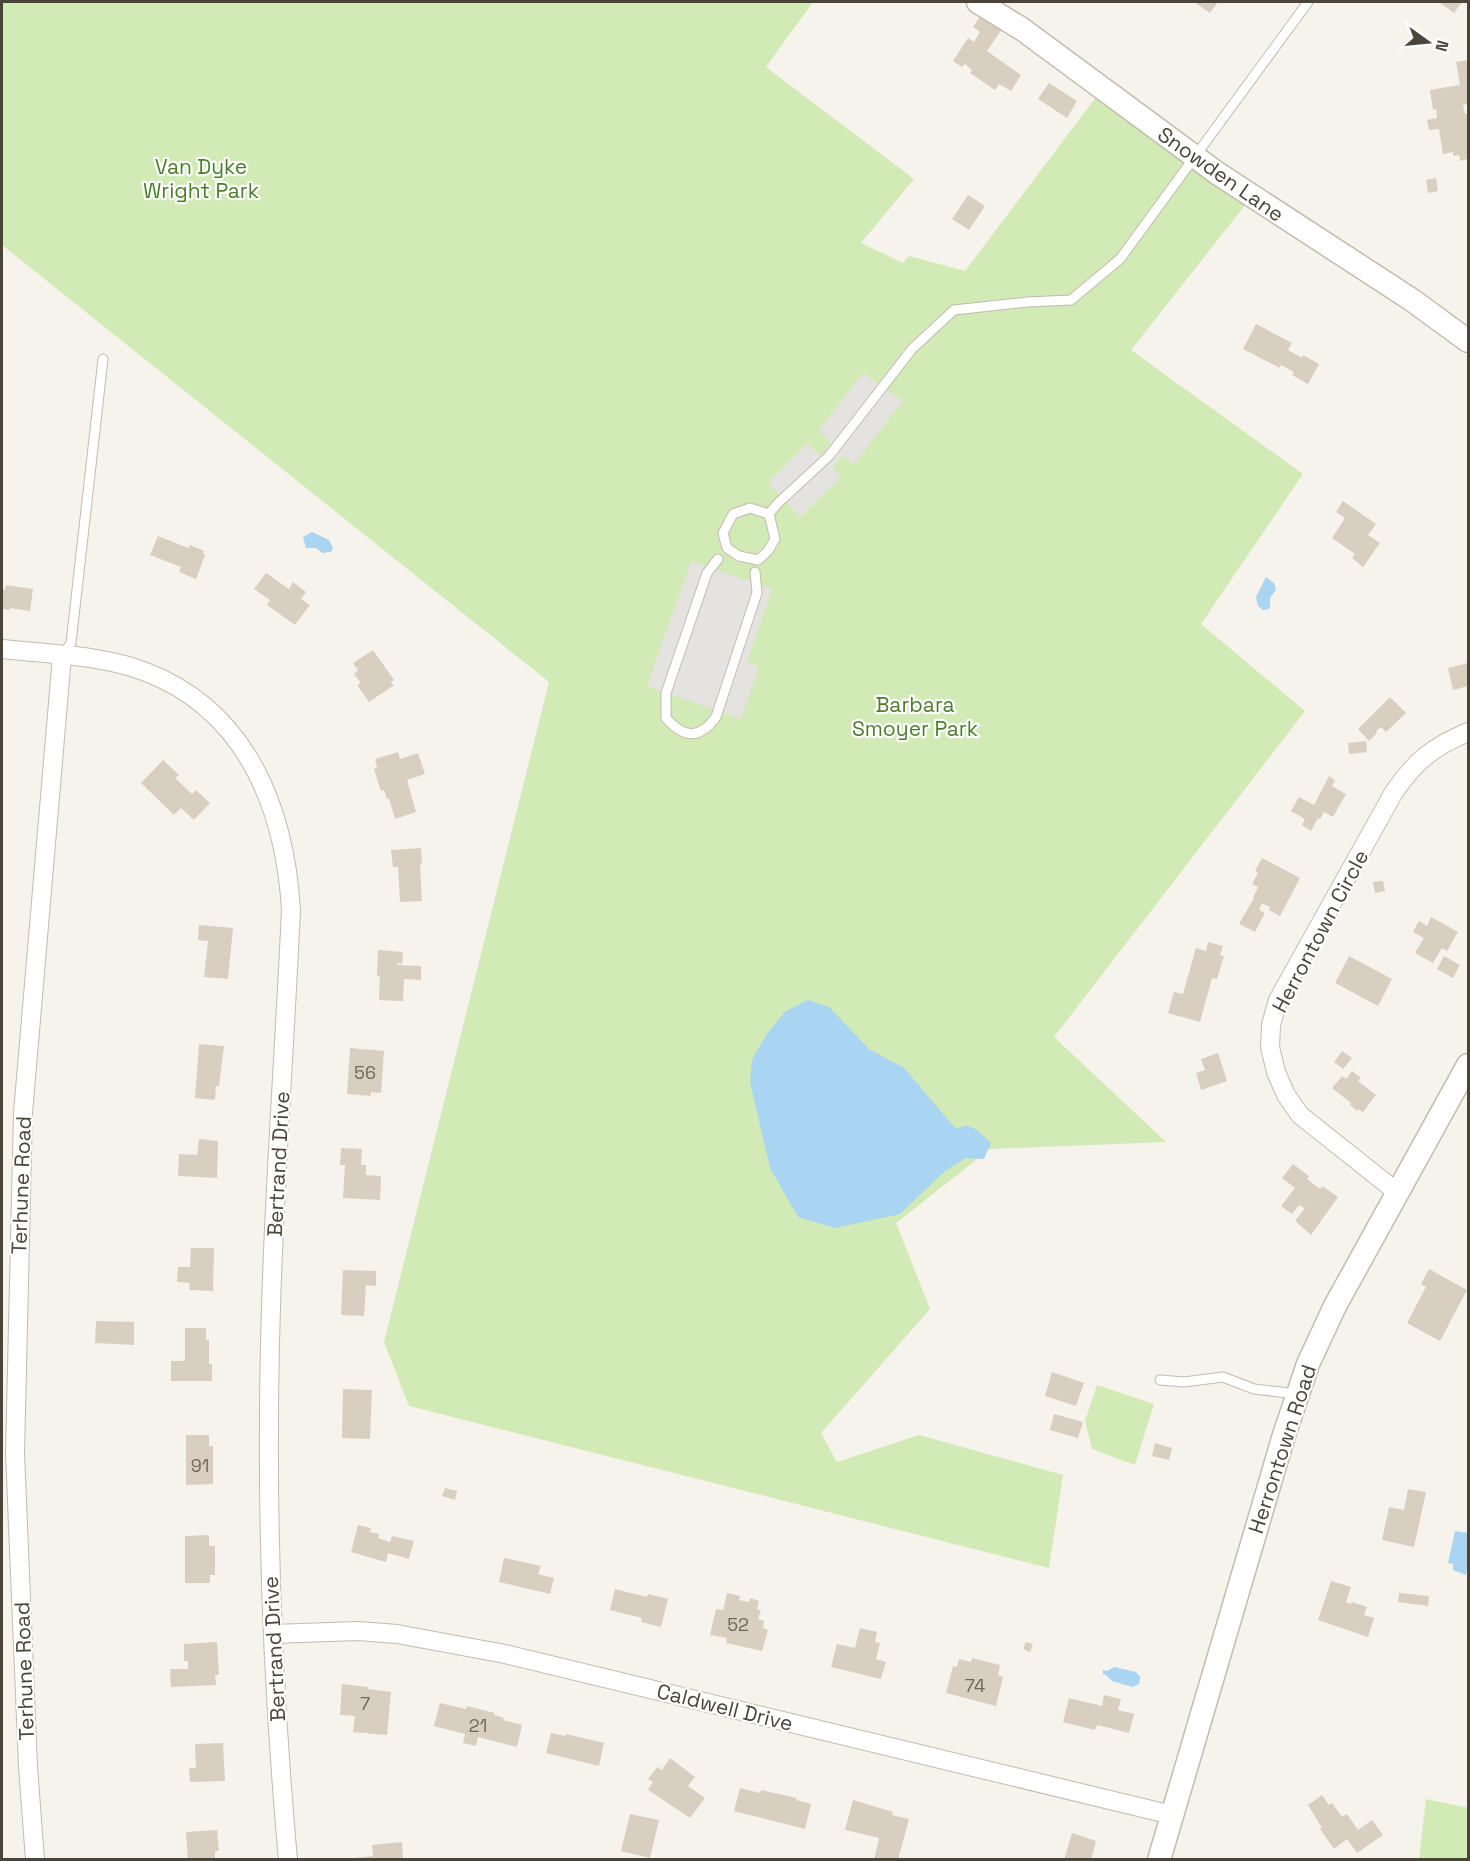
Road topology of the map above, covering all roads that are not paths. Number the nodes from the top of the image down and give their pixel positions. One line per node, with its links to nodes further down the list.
1 (978, 2): 3 (street, Snowden Lane)
2 (1308, 2): 3 (lane)
3 (1194, 158): 4 (street, Snowden Lane); 6 (lane)
4 (1468, 341)
5 (103, 359): 10 (lane)
6 (769, 514): 6 (lane)
7 (718, 559): 8 (lane)
8 (755, 572)
9 (2, 650): 10 (street, Bertrand Drive)
10 (62, 656): 16 (street, Bertrand Drive); 18 (street, Terhune Road)
11 (1468, 732): 13 (street, Herrontown Circle)
12 (1468, 1065): 13 (street, Herrontown Road)
13 (1398, 1193): 15 (street, Herrontown Road)
14 (1160, 1380): 15 (lane)
15 (1297, 1394): 17 (street, Herrontown Road)
16 (273, 1634): 17 (street, Caldwell Drive); 19 (street, Bertrand Drive)
17 (1172, 1815): 20 (street, Herrontown Road)
18 (35, 1860)
19 (288, 1860)
20 (1159, 1860)

